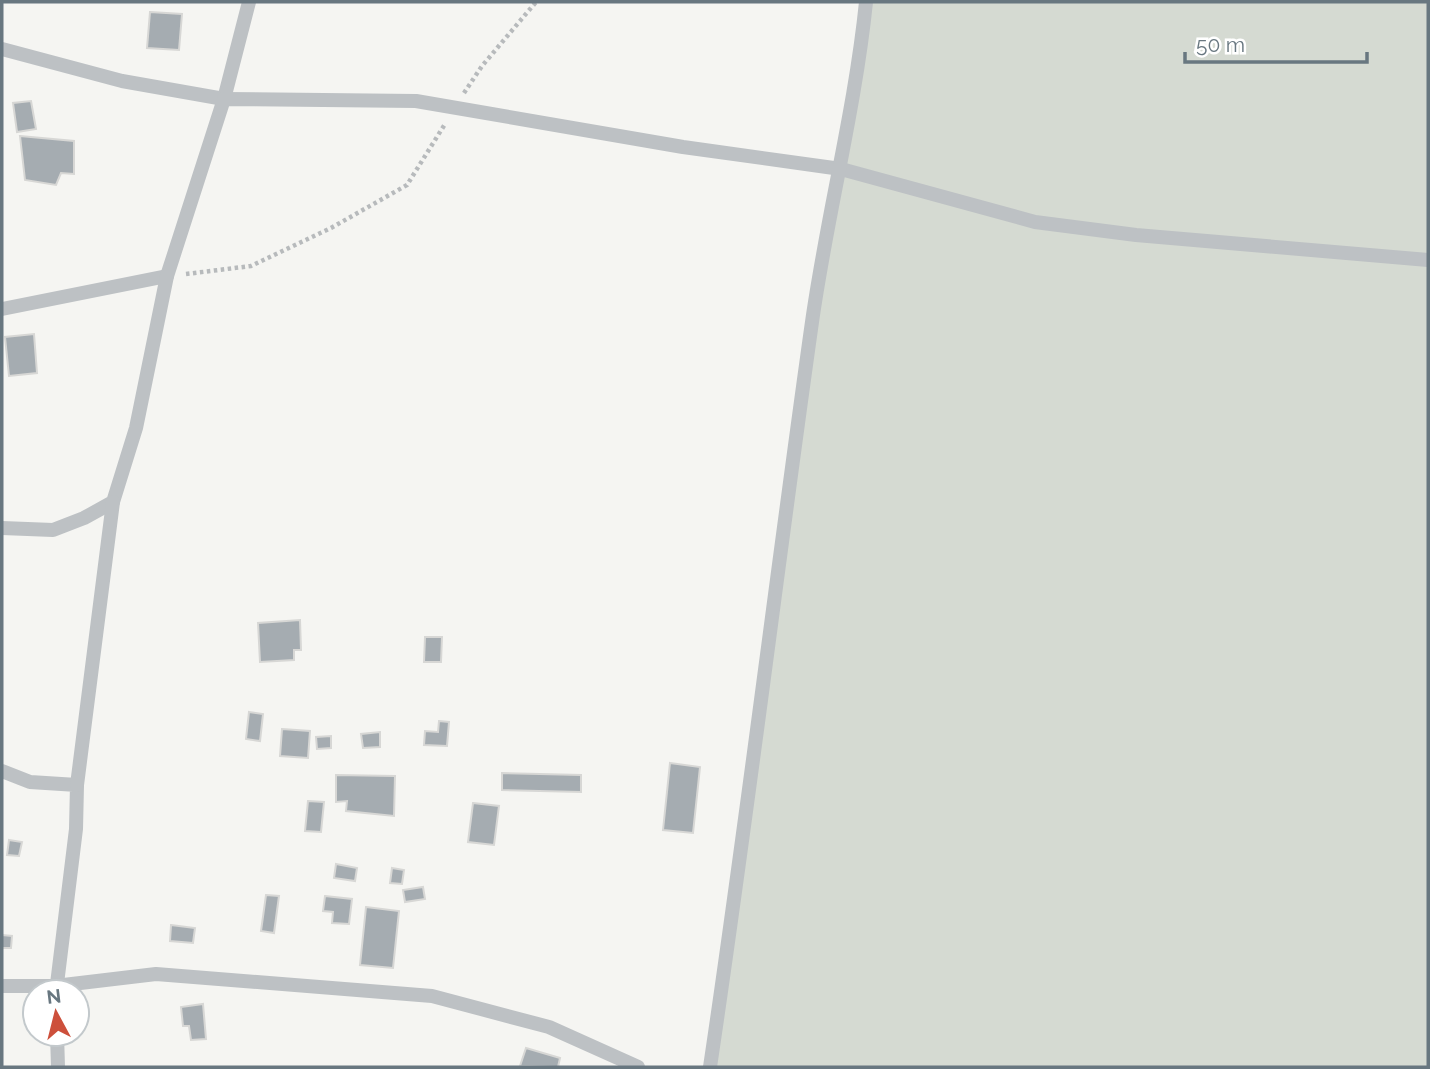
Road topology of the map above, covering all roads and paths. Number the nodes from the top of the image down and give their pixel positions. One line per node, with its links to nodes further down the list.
1 (249, 2): 5 (lane)
2 (536, 2): 6 (path)
3 (866, 2): 7 (lane)
4 (2, 49): 5 (lane)
5 (224, 99): 6 (lane); 9 (lane)
6 (454, 108): 7 (lane); 9 (path)
7 (841, 169): 8 (lane); 22 (lane)
8 (1428, 260)
9 (167, 276): 10 (lane); 11 (lane)
10 (2, 309)
11 (113, 502): 12 (lane); 14 (lane)
12 (2, 528)
13 (2, 771): 14 (lane)
14 (77, 785): 15 (lane)
15 (57, 978)
16 (91, 984): 21 (lane)
17 (2, 986): 18 (lane)
18 (21, 987)
19 (57, 1048): 20 (lane)
20 (58, 1067)
21 (638, 1067)
22 (710, 1067)

